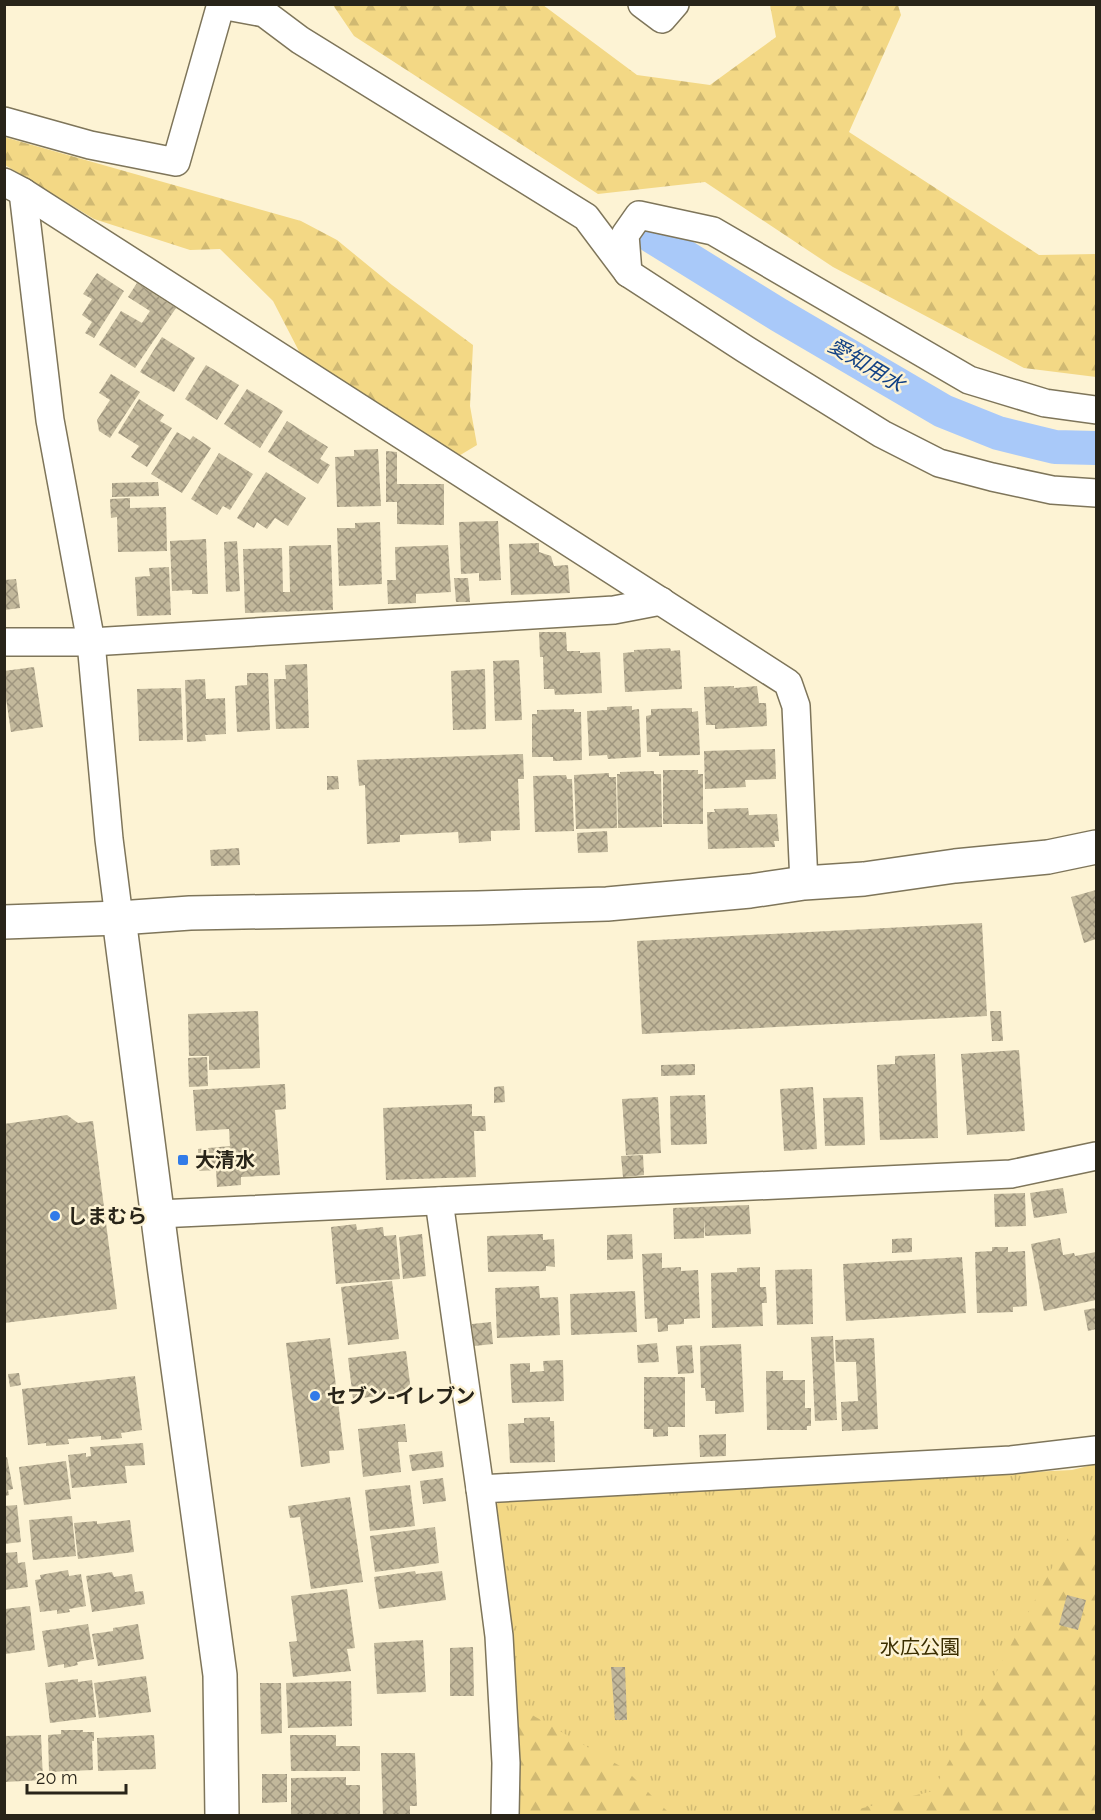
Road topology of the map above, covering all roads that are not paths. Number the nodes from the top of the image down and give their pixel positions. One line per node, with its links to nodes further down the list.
1 (642, 4): 2 (street)
2 (675, 4)
3 (221, 5): 4 (street); 6 (street)
4 (4, 121)
5 (14, 187): 9 (street); 11 (street)
6 (628, 273): 7 (street); 8 (street)
7 (1096, 410)
8 (1096, 493)
9 (661, 601): 11 (street); 13 (street)
10 (4, 642): 11 (street)
11 (91, 642): 14 (street)
12 (1096, 847): 13 (street)
13 (804, 883): 14 (street)
14 (119, 918): 15 (street); 18 (street)
15 (4, 921)
16 (1096, 1156): 17 (street)
17 (439, 1201): 18 (street); 20 (street)
18 (158, 1214): 21 (street)
19 (1096, 1450): 20 (street)
20 (480, 1489): 22 (street)
21 (222, 1815)
22 (505, 1815)

